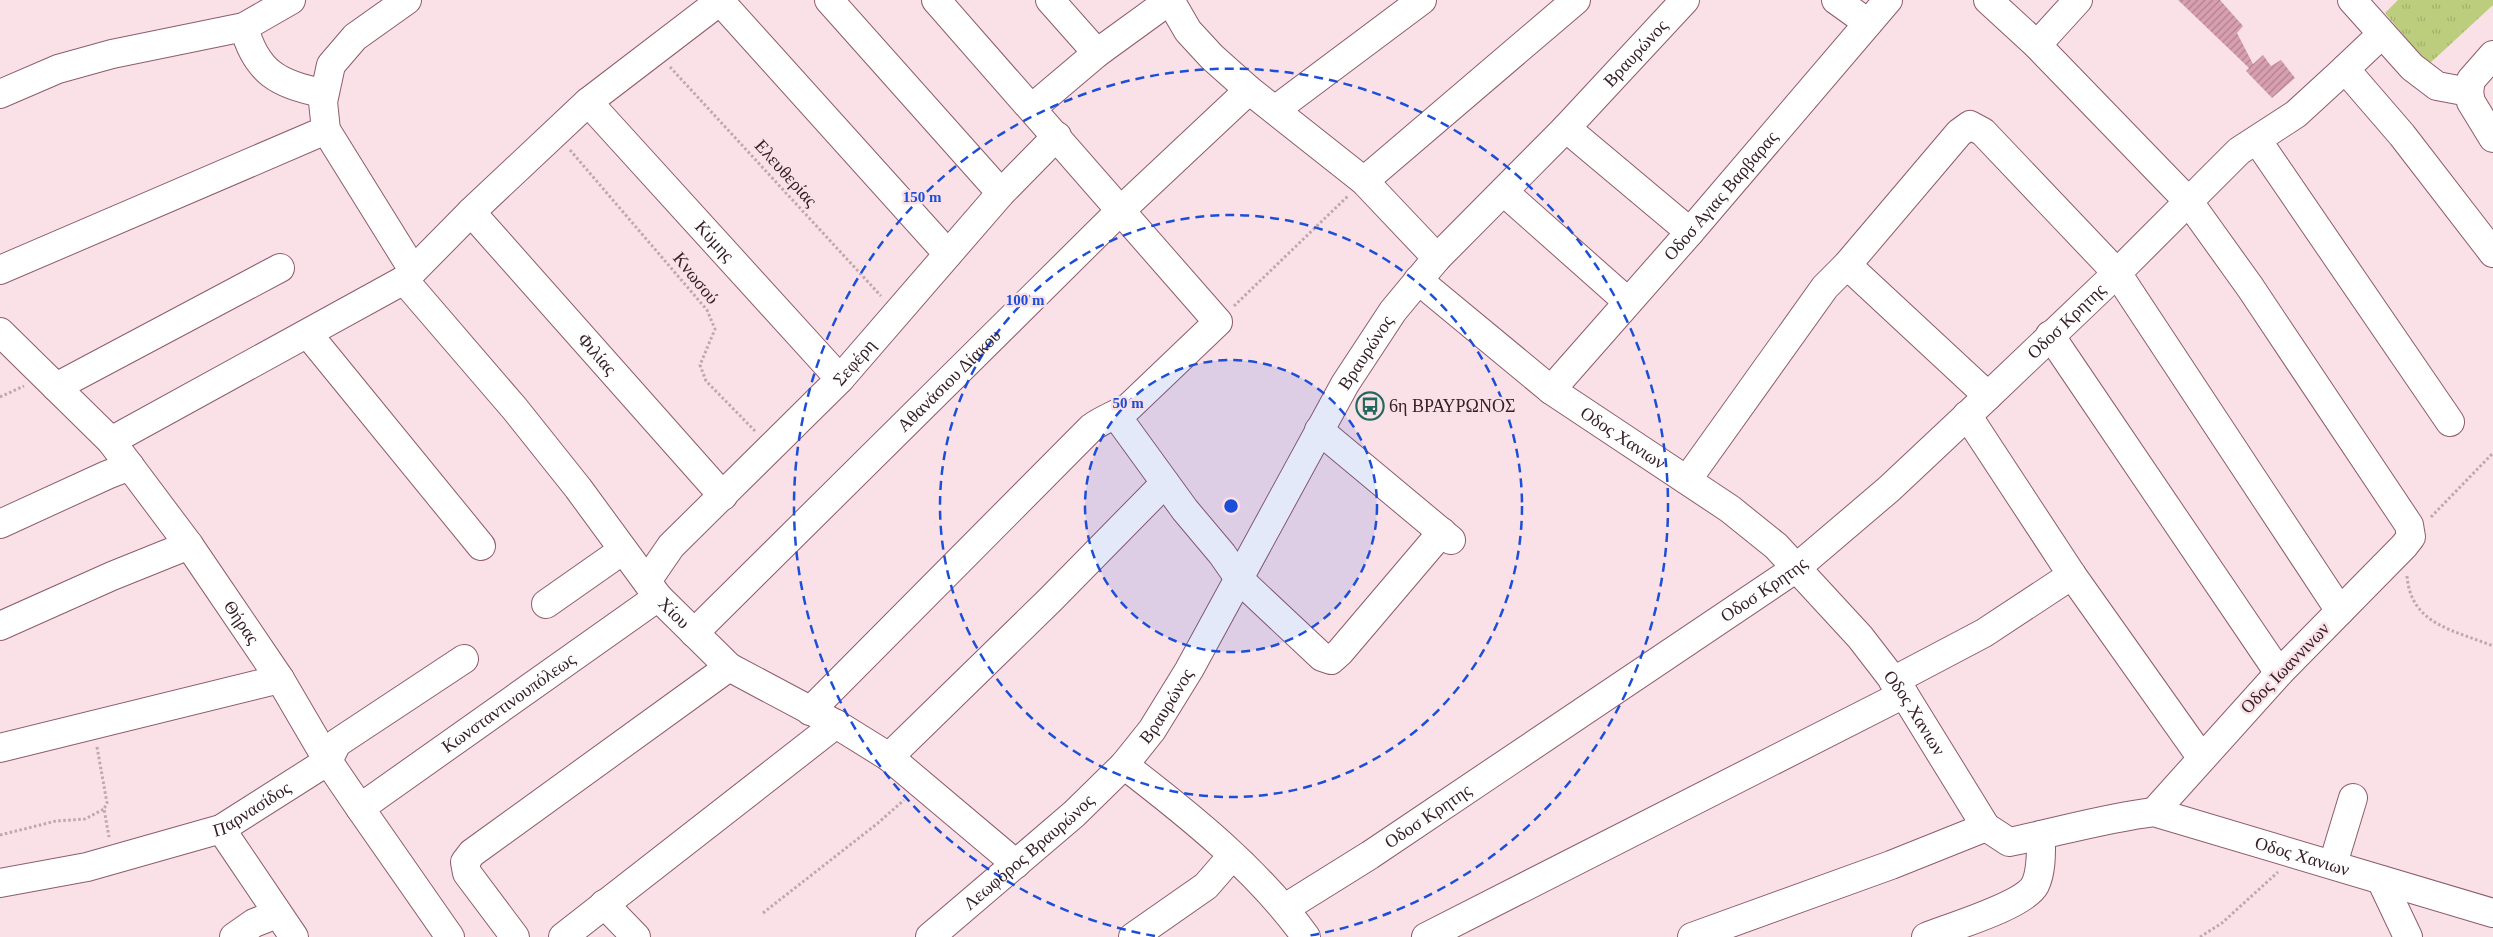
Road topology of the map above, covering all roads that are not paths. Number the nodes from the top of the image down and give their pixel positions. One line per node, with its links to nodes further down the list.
1 (291, 0): 17 (street)
2 (407, 0): 26 (street)
3 (829, 0): 37 (street)
4 (936, 0): 28 (street)
5 (1050, 0): 20 (street)
6 (1170, 0): 20 (street); 23 (street)
7 (1422, 0): 29 (street)
8 (1576, 0): 35 (street)
9 (1685, 0): 30 (street, Βραυρώνος)
10 (1836, 0): 16 (street)
11 (1888, 0): 16 (street, Οδοσ Αγιας Βαρβαρας)
12 (1988, 0): 19 (street)
13 (2078, 0): 19 (street)
14 (2352, 0): 18 (street)
15 (719, 1): 27 (street); 43 (street)
16 (1868, 23): 41 (street, Οδοσ Αγιας Βαρβαρας)
17 (244, 27): 25 (street); 26 (street)
18 (2382, 34): 22 (street, Οδοσ Κρητης); 24 (street)
19 (2037, 45): 38 (street)
20 (1096, 53): 28 (street)
21 (2493, 55): 24 (street)
22 (2345, 68): 34 (street, Οδοσ Κρητης); 42 (street)
23 (1249, 90): 29 (street); 39 (street, Αθανάσιου Δίακου)
24 (2469, 92): 33 (street)
25 (0, 94)
26 (323, 94): 31 (street)
27 (588, 102): 40 (street); 55 (street, Κύμης)
28 (1032, 108): 32 (street)
29 (1275, 110): 35 (street)
30 (1566, 128): 36 (street, Βραυρώνος); 41 (street)
31 (326, 130): 47 (street); 49 (street, Χίου)
32 (1057, 136): 37 (street, Σεφέρη); 39 (street)
33 (2493, 138)
34 (2257, 140): 38 (street, Οδοσ Κρητης); 61 (street)
35 (1364, 181): 44 (street)
36 (1504, 192): 44 (street, Βραυρώνος); 51 (street)
37 (1002, 193): 43 (street, Σεφέρη)
38 (2189, 202): 48 (street, Οδοσ Κρητης); 77 (street, Οδος Ιωαννινων)
39 (1120, 211): 59 (street); 79 (street, Αθανάσιου Δίακου)
40 (471, 212): 49 (street); 67 (street, Φιλίας)
41 (1690, 232): 51 (street, Οδοσ Αγιας Βαρβαρας)
42 (2493, 253)
43 (948, 254): 55 (street, Σεφέρη)
44 (1437, 258): 50 (street, Βραυρώνος)
45 (1847, 265): 48 (street); 58 (street); 65 (street)
46 (280, 268): 56 (street)
47 (0, 270)
48 (2117, 273): 54 (street, Οδοσ Κρητης); 77 (street)
49 (408, 275): 53 (street); 71 (street, Χίου)
50 (1418, 280): 57 (street, Οδος Χανιων); 62 (street, Βραυρώνος)
51 (1628, 302): 57 (street, Οδοσ Αγιας Βαρβαρας)
52 (0, 332): 56 (street, Θήρας)
53 (308, 334): 63 (street); 70 (street)
54 (2050, 335): 58 (street, Οδοσ Κρητης); 82 (street)
55 (840, 379): 67 (street, Σεφέρη)
56 (56, 387): 63 (street, Θήρας)
57 (1551, 390): 65 (street, Οδος Χανιων)
58 (1988, 396): 60 (street, Οδοσ Κρητης)
59 (1116, 415): 66 (street); 85 (street)
60 (1967, 415): 72 (street, Οδοσ Κρητης); 73 (street)
61 (2450, 422)
62 (1319, 430): 74 (street, Βραυρώνος); 74 (street)
63 (111, 441): 64 (street, Θήρας)
64 (130, 466): 68 (street); 69 (street, Θήρας)
65 (1687, 480): 72 (street, Οδος Χανιων)
66 (1165, 483): 74 (street); 88 (street)
67 (723, 496): 75 (street, Σεφέρη)
68 (0, 524)
69 (189, 545): 78 (street); 83 (street, Θήρας)
70 (481, 546)
71 (623, 550): 75 (street, Χίου); 76 (street)
72 (1795, 569): 84 (street, Οδος Χανιων); 104 (street, Οδοσ Κρητης)
73 (2072, 575): 84 (street); 89 (street)
74 (1240, 580): 91 (street, Βραυρώνος)
75 (652, 589): 79 (street, Χίου); 93 (street, Κωνσταντινουπόλεως)
76 (546, 604)
77 (2340, 611): 82 (street, Οδος Ιωαννινων)
78 (0, 626)
79 (694, 633): 81 (street, Χίου)
80 (464, 659): 90 (street, Παρνασίδος)
81 (729, 667): 85 (street, Χίου); 110 (street)
82 (2279, 673): 89 (street, Οδος Ιωαννινων)
83 (280, 679): 87 (street); 90 (street, Θήρας)
84 (1899, 687): 95 (street, Οδος Χανιων); 116 (street)
85 (810, 711): 86 (street, Χίου)
86 (836, 724): 88 (street, Χίου); 103 (street)
87 (0, 748)
88 (889, 757): 99 (street, Χίου)
89 (2201, 757): 94 (street, Οδος Ιωαννινων)
90 (328, 761): 93 (street, Θήρας); 96 (street, Παρνασίδος)
91 (1124, 765): 98 (street); 99 (street, Λεωφόρος Βραυρώνος)
92 (2353, 798): 100 (street)
93 (360, 808): 109 (street, Θήρας)
94 (2154, 812): 97 (street, Οδος Χανιων); 100 (street, Οδος Χανιων)
95 (1986, 827): 97 (street, Οδος Χανιων); 117 (street)
96 (221, 829): 102 (street, Παρνασίδος); 106 (street)
97 (2041, 835): 118 (street)
98 (1232, 856): 104 (street); 114 (street)
99 (1016, 864): 113 (street, Λεωφόρος Βραυρώνος)
100 (2333, 864): 101 (street, Οδος Χανιων)
101 (2382, 880): 105 (street, Οδος Χανιων); 119 (street)
102 (0, 884)
103 (604, 904): 111 (street); 112 (street)
104 (1285, 908): 115 (street)
105 (2493, 913)
106 (276, 914): 107 (street); 108 (street)
107 (234, 937)
108 (294, 937)
109 (450, 937)
110 (515, 937)
111 (563, 937)
112 (636, 937)
113 (930, 937)
114 (1133, 937)
115 (1306, 937)
116 (1426, 937)
117 (1692, 937)
118 (1926, 937)
119 (2408, 937)

